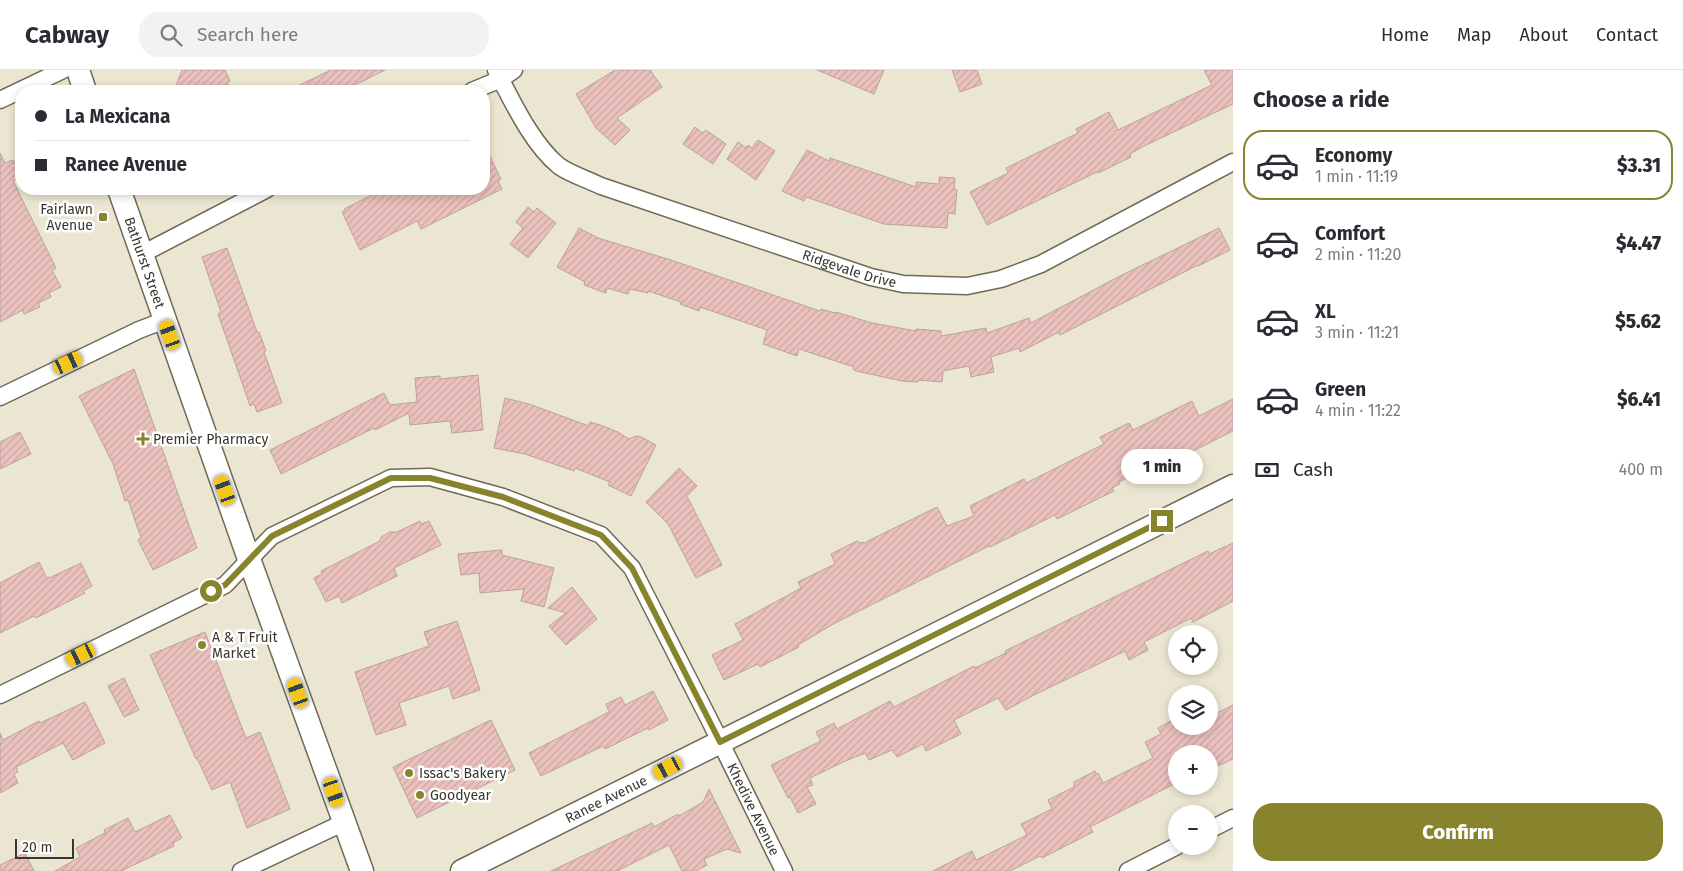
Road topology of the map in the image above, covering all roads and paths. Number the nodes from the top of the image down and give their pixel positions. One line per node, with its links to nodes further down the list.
1 (63, 70): 4 (street)
2 (78, 70): 5 (street)
3 (504, 73): 6 (street); 9 (street, Ridgevale Drive)
4 (32, 85)
5 (83, 85)
6 (483, 85)
7 (15, 93): 8 (street)
8 (0, 100)
9 (1233, 162)
10 (121, 195): 12 (street, Bathurst Street)
11 (255, 195): 12 (street)
12 (142, 254): 13 (street, Bathurst Street)
13 (165, 320): 14 (street); 16 (street, Bathurst Street)
14 (0, 396)
15 (1233, 486): 18 (street, Ranee Avenue)
16 (250, 559): 17 (street, Khedive Avenue); 18 (street, Khedive Avenue); 20 (street, Bathurst Street)
17 (0, 695)
18 (720, 742): 25 (street, Ranee Avenue); 26 (street, Khedive Avenue)
19 (1233, 818): 21 (street)
20 (345, 822): 23 (street); 24 (street, Bathurst Street)
21 (1218, 826)
22 (1168, 851): 27 (street)
23 (241, 871)
24 (362, 871)
25 (462, 871)
26 (784, 871)
27 (1128, 871)

